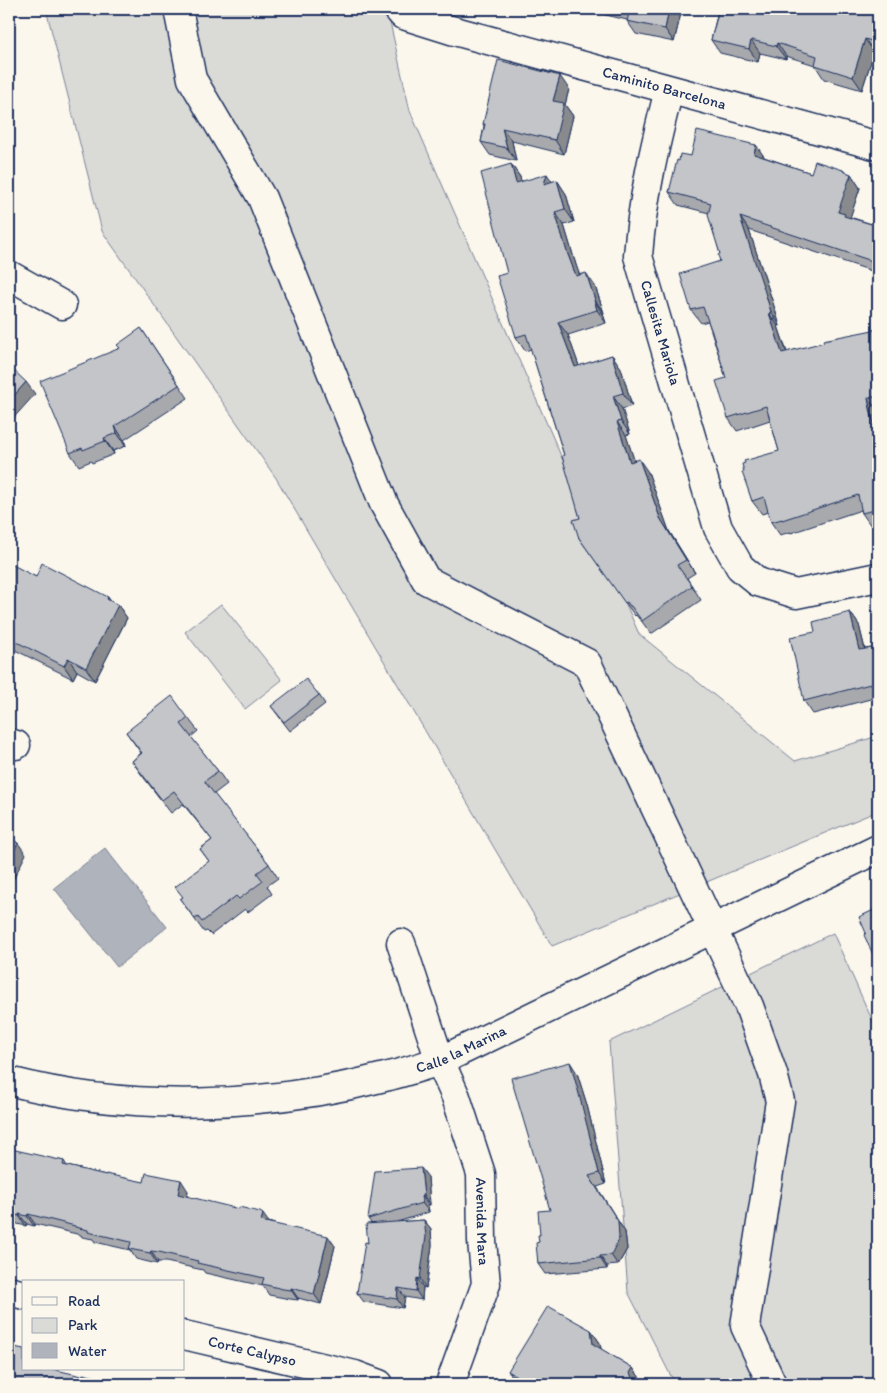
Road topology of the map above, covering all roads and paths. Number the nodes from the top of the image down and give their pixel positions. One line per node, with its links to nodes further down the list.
1 (178, 9): 9 (street)
2 (398, 9): 3 (street, Caminito Barcelona)
3 (669, 90): 4 (street, Caminito Barcelona); 7 (street, Callesita Mariola)
4 (878, 146)
5 (9, 275): 6 (street)
6 (62, 305)
7 (878, 576)
8 (878, 849): 9 (street, Calle la Marina)
9 (713, 930): 11 (street, Calle la Marina); 18 (street)
10 (401, 943): 11 (street, Avenida Mara)
11 (440, 1061): 12 (street, Calle la Marina); 17 (street, Avenida Mara)
12 (9, 1080)
13 (9, 1291): 14 (street)
14 (22, 1294)
15 (185, 1335): 16 (street, Corte Calypso)
16 (379, 1384)
17 (450, 1384)
18 (772, 1384)

